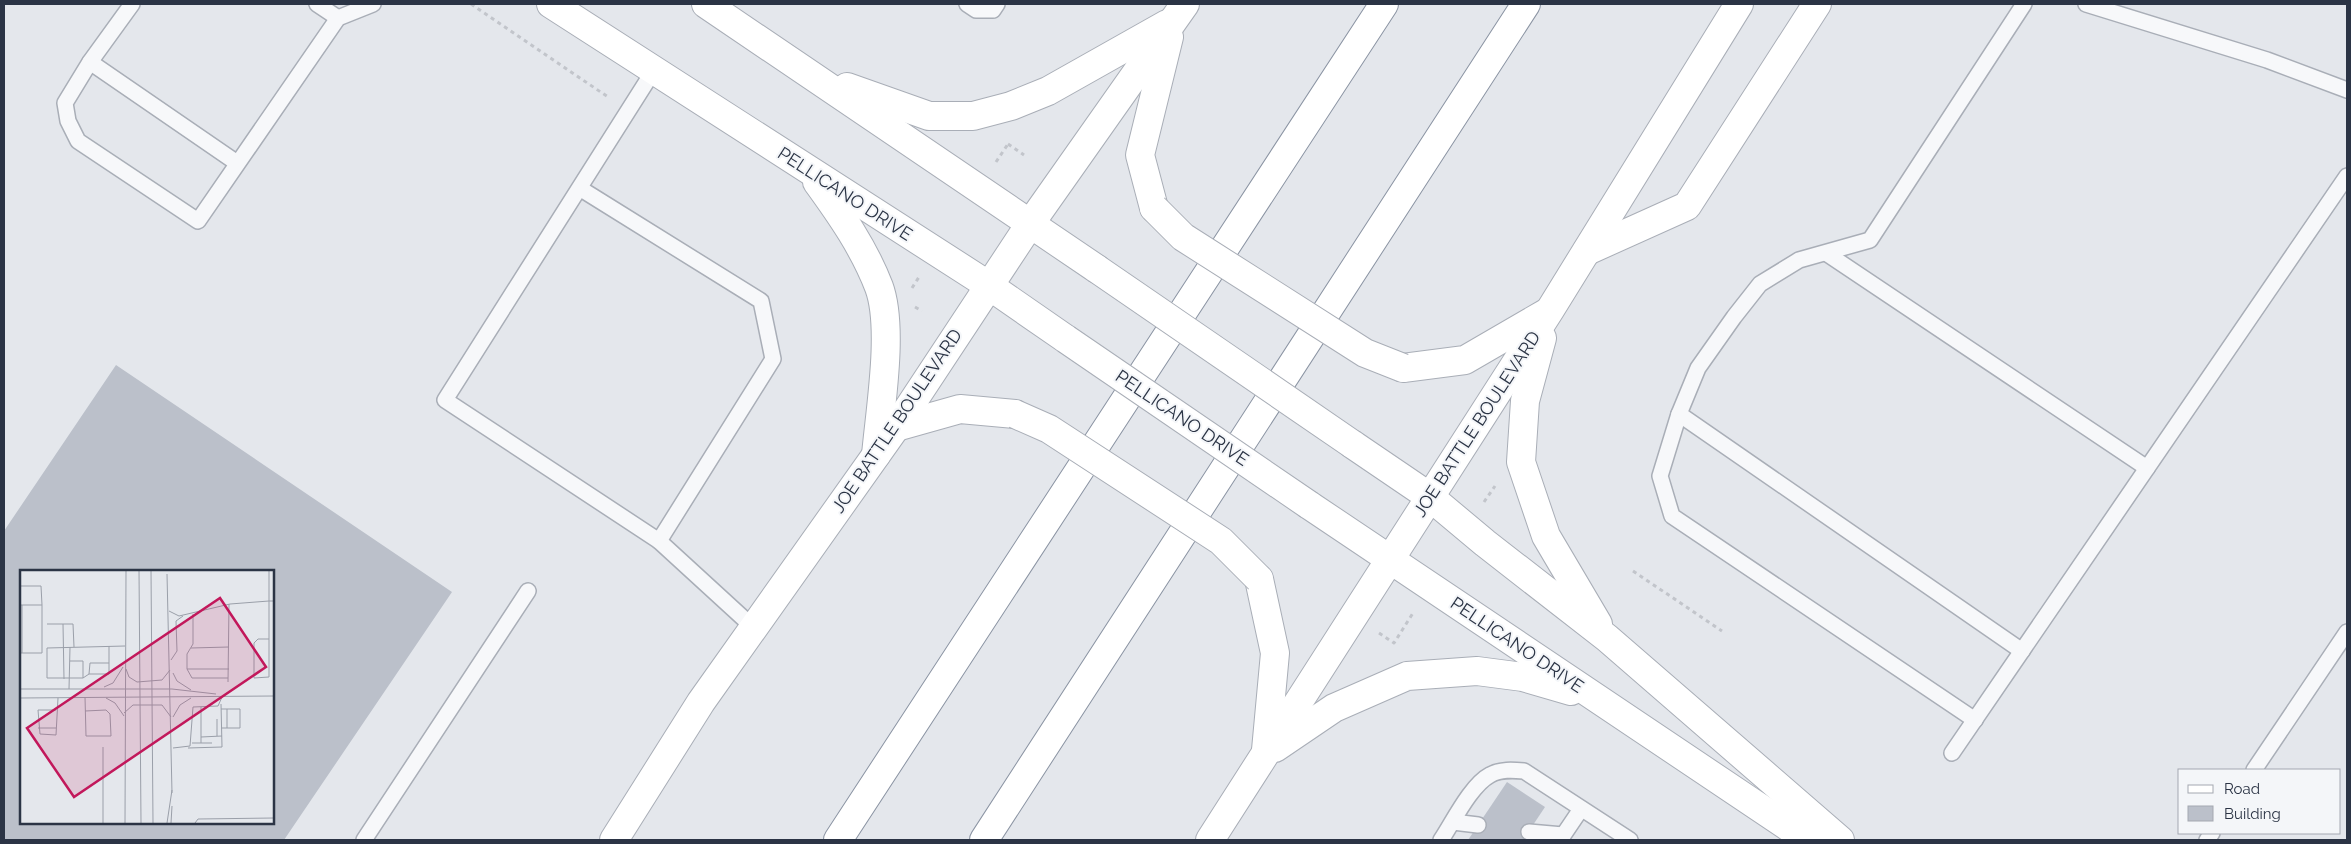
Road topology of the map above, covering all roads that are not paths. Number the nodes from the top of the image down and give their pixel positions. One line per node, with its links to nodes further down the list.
1 (132, 4): 16 (lane)
2 (317, 4): 15 (lane)
3 (373, 4): 15 (lane)
4 (551, 4): 17 (main road, PELLICANO DRIVE)
5 (706, 4): 18 (main road)
6 (968, 4): 7 (lane)
7 (998, 4)
8 (1384, 4): 53 (main road)
9 (1526, 4): 54 (main road)
10 (1739, 4): 25 (main road, JOE BATTLE BOULEVARD)
11 (1817, 4): 25 (main road)
12 (2024, 4): 26 (lane)
13 (2086, 4): 19 (lane)
14 (1179, 12): 18 (main road); 24 (main road, JOE BATTLE BOULEVARD); 28 (main road, bridge)
15 (338, 18): 20 (lane)
16 (90, 62): 20 (lane); 20 (lane)
17 (654, 70): 21 (main road, PELLICANO DRIVE); 23 (lane)
18 (809, 74): 24 (main road)
19 (2347, 90)
20 (237, 163)
21 (809, 170): 27 (main road, PELLICANO DRIVE); 31 (main road)
22 (2347, 176): 32 (lane)
23 (581, 189): 34 (lane); 34 (lane)
24 (1030, 224): 27 (main road, JOE BATTLE BOULEVARD); 33 (main road, bridge)
25 (1587, 251): 28 (main road, JOE BATTLE BOULEVARD)
26 (1826, 253): 29 (lane); 32 (lane)
27 (988, 286): 30 (main road, JOE BATTLE BOULEVARD); 35 (main road, PELLICANO DRIVE, bridge)
28 (1550, 310): 33 (main road, JOE BATTLE BOULEVARD); 39 (main road)
29 (1680, 414): 40 (lane); 42 (lane)
30 (896, 427): 31 (main road, JOE BATTLE BOULEVARD); 44 (main road, bridge)
31 (876, 455): 37 (main road, JOE BATTLE BOULEVARD)
32 (2147, 468): 40 (lane)
33 (1430, 497): 35 (main road, JOE BATTLE BOULEVARD); 39 (main road)
34 (659, 541): 37 (lane)
35 (1390, 560): 41 (main road, PELLICANO DRIVE); 44 (main road, JOE BATTLE BOULEVARD)
36 (528, 591): 51 (lane)
37 (754, 628): 52 (main road, JOE BATTLE BOULEVARD)
38 (2347, 632): 45 (lane)
39 (1607, 638): 59 (main road)
40 (2022, 651): 42 (lane)
41 (1598, 700): 44 (main road); 58 (main road, PELLICANO DRIVE)
42 (1975, 720): 43 (lane)
43 (1952, 753)
44 (1266, 754): 55 (main road, JOE BATTLE BOULEVARD)
45 (2255, 769)
46 (1581, 809): 47 (lane); 50 (lane); 57 (lane)
47 (1453, 822): 48 (lane); 56 (lane)
48 (1478, 825)
49 (1529, 832): 50 (lane)
50 (1562, 838)
51 (364, 840)
52 (614, 840)
53 (838, 840)
54 (984, 840)
55 (1210, 840)
56 (1441, 840)
57 (1630, 840)
58 (1808, 840)
59 (1840, 840)

